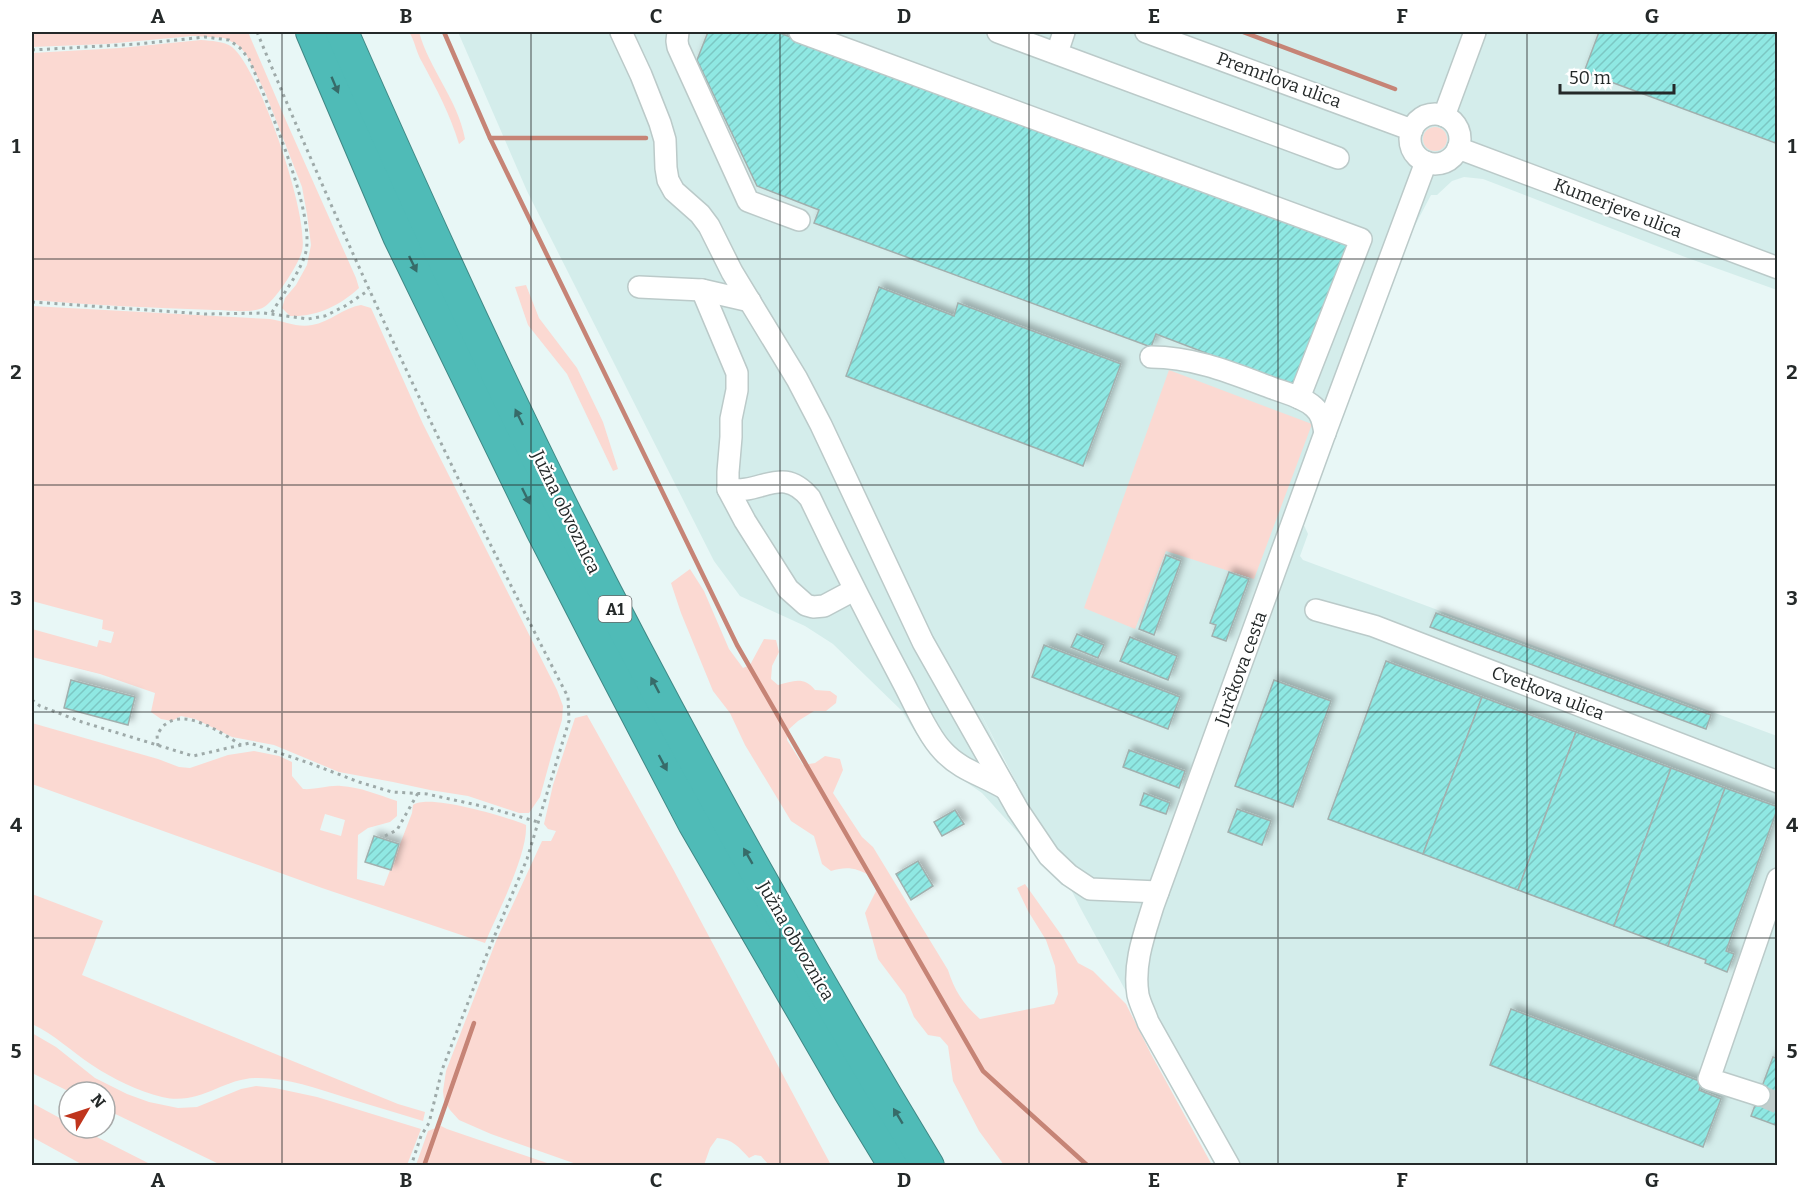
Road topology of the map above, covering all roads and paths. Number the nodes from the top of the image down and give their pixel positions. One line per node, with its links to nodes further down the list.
1 (257, 32): 21 (path)
2 (312, 32): 44 (highway, Južna obvoznica / A1, one-way to 44)
3 (342, 32): 45 (highway, Južna obvoznica / A1, one-way to 3)
4 (621, 32): 23 (street)
5 (678, 32): 18 (street)
6 (998, 32): 12 (street)
7 (1064, 32): 12 (street)
8 (1146, 32): 14 (street, Premrlova ulica)
9 (1475, 32): 13 (street)
10 (806, 35): 27 (street)
11 (32, 50): 25 (path)
12 (1057, 53): 16 (street)
13 (1444, 116): 14 (street); 15 (street)
14 (1412, 130): 17 (street)
15 (1458, 148): 17 (street); 19 (street, Kumerjeve ulica)
16 (1338, 158)
17 (1426, 162): 28 (street, Jurčkova cesta)
18 (799, 220)
19 (1778, 268)
20 (639, 287): 22 (street)
21 (369, 290): 25 (path); 38 (path)
22 (702, 290): 23 (street); 29 (street)
23 (750, 301): 36 (street)
24 (32, 302): 25 (path)
25 (271, 314)
26 (1151, 357): 27 (street)
27 (1299, 398): 28 (street)
28 (1325, 433): 41 (street, Jurčkova cesta)
29 (728, 489): 30 (street); 30 (street)
30 (854, 590): 36 (street)
31 (1316, 610): 35 (street, Cvetkova ulica)
32 (32, 700): 34 (path)
33 (241, 745): 34 (path); 34 (path); 37 (path)
34 (158, 746)
35 (1778, 782)
36 (1006, 789): 41 (street)
37 (418, 794): 38 (path); 39 (path)
38 (538, 822): 43 (path)
39 (385, 836)
40 (1778, 879): 42 (street)
41 (1158, 892): 46 (street, Jurčkova cesta)
42 (1759, 1095)
43 (411, 1166)
44 (895, 1166)
45 (928, 1166)
46 (1230, 1166)

